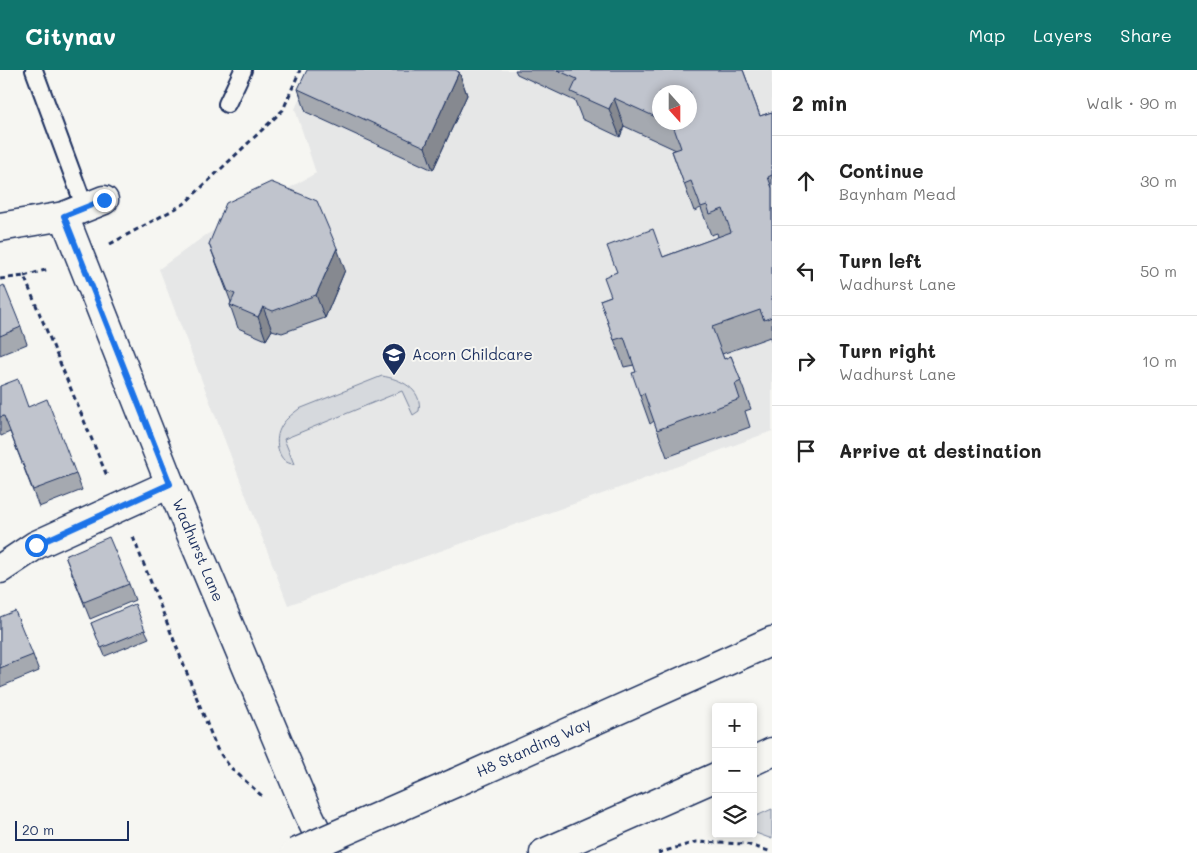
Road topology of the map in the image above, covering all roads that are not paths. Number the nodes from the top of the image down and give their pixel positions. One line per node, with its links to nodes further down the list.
1 (34, 70): 4 (lane)
2 (243, 70): 3 (lane)
3 (227, 104)
4 (84, 208): 5 (main road); 6 (main road, Wadhurst Lane)
5 (0, 227)
6 (170, 484): 7 (main road); 13 (main road, Wadhurst Lane)
7 (0, 569)
8 (772, 641): 12 (main road, H8 Standing Way, bridge)
9 (772, 752): 10 (main road)
10 (757, 759)
11 (712, 779): 14 (main road)
12 (295, 853)
13 (327, 853)
14 (544, 853)

